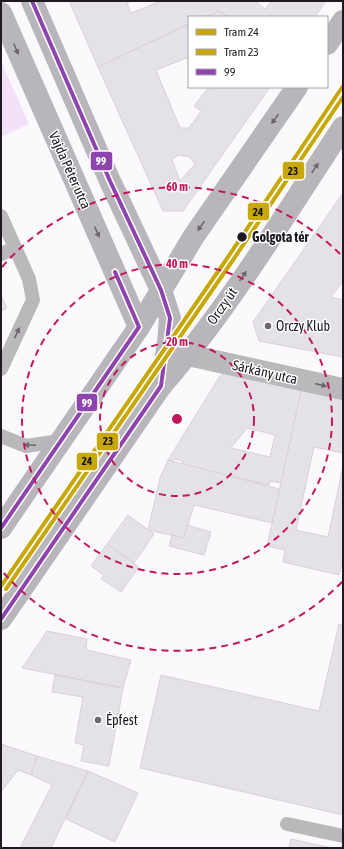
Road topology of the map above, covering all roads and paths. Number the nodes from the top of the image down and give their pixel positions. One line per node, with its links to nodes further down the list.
1 (32, 1): 10 (street)
2 (1, 13): 11 (street, Vajda Péter utca, one-way to 11)
3 (343, 21): 4 (street)
4 (328, 43)
5 (296, 88): 10 (street, one-way to 10)
6 (343, 127): 12 (street, Orczy út, one-way to 6)
7 (1, 216): 8 (lane)
8 (15, 248): 9 (lane); 13 (lane, one-way to 8)
9 (1, 254)
10 (161, 290): 11 (street); 14 (street)
11 (139, 327): 17 (street)
12 (188, 355): 14 (street, Orczy út); 15 (street, Sárkány utca, one-way to 15)
13 (2, 364)
14 (161, 386): 19 (street, Orczy út)
15 (343, 390)
16 (1, 436): 17 (lane, one-way to 16)
17 (60, 440): 18 (street)
18 (1, 528)
19 (1, 619)
20 (288, 824): 21 (lane)
21 (343, 836)

